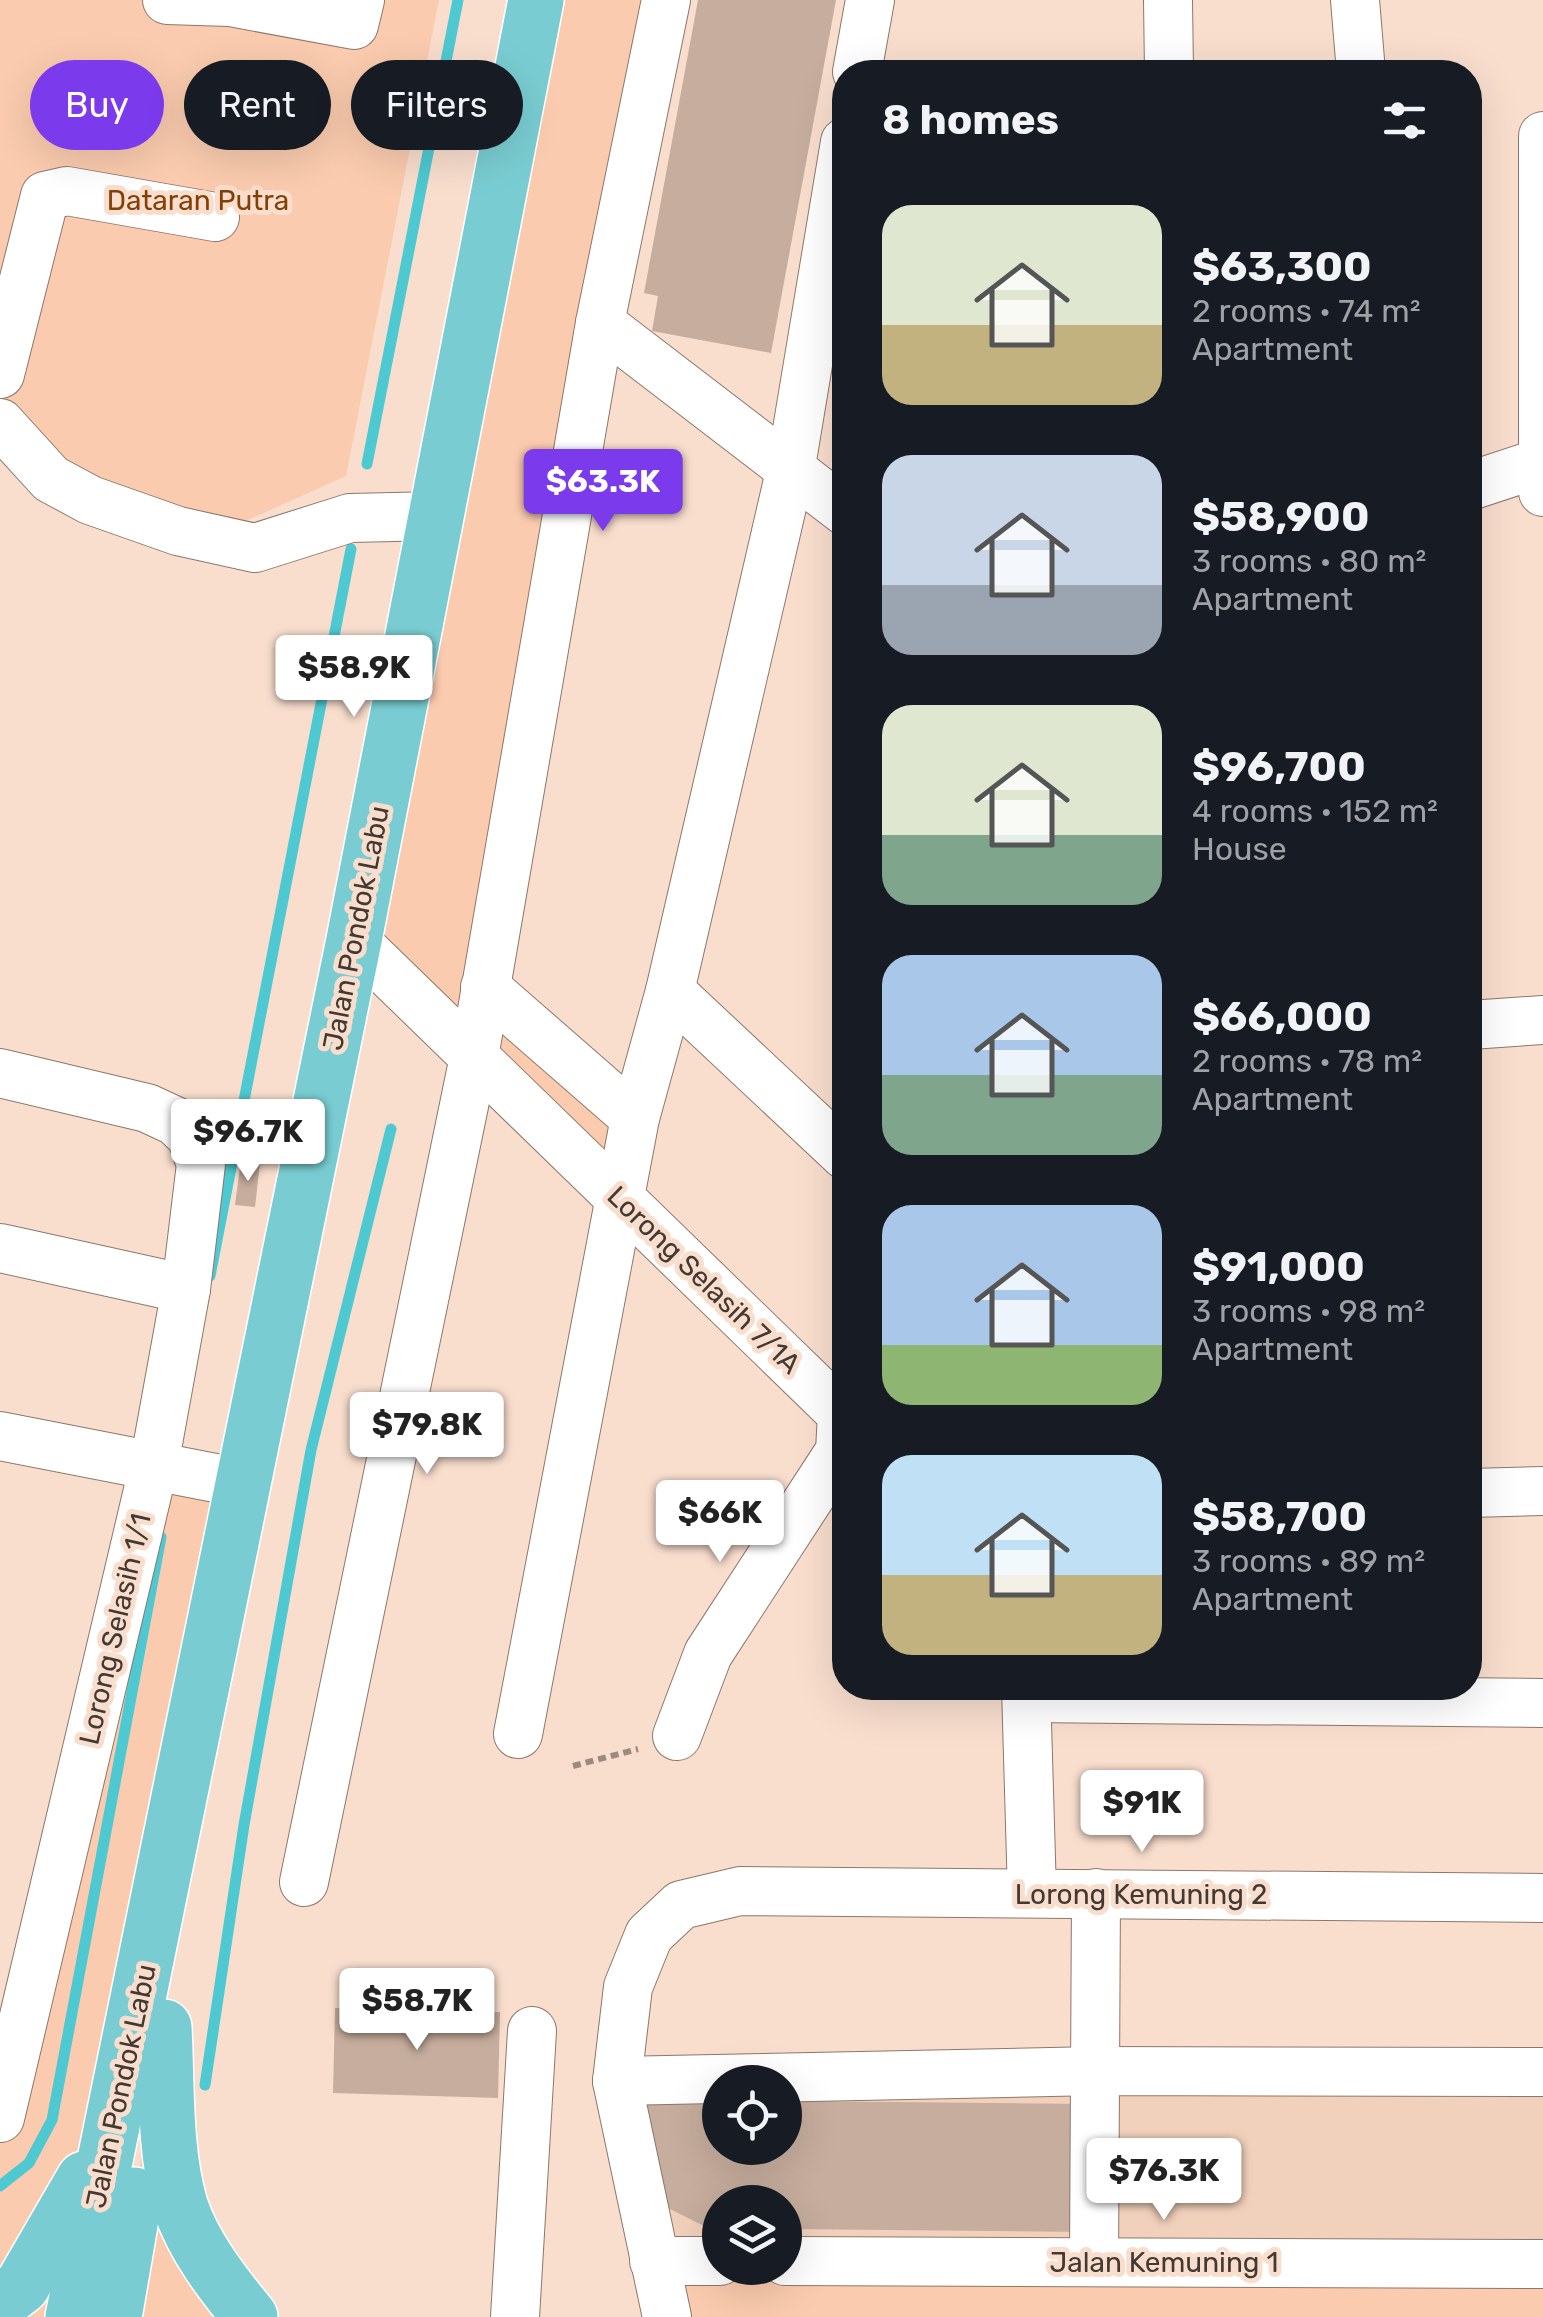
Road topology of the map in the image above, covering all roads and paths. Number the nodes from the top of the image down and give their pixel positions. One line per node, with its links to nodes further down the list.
1 (167, 0): 2 (street)
2 (360, 0)
3 (536, 0): 21 (main road, Jalan Pondok Labu)
4 (666, 0): 14 (street)
5 (870, 0): 8 (street)
6 (1168, 0): 9 (street)
7 (1356, 0): 10 (street)
8 (859, 60)
9 (1170, 60)
10 (1360, 60)
11 (1543, 136): 18 (street)
12 (215, 217): 15 (street)
13 (832, 220): 17 (street)
14 (600, 323): 17 (street); 23 (street)
15 (0, 374)
16 (0, 423): 21 (street)
17 (790, 472): 20 (street); 24 (street)
18 (1542, 472): 19 (street)
19 (1482, 484)
20 (832, 502)
21 (437, 516): 22 (main road, Jalan Pondok Labu)
22 (354, 940): 27 (street, Lorong Selasih 7/1A); 38 (main road, Jalan Pondok Labu)
23 (486, 987): 27 (street); 29 (street)
24 (670, 991): 29 (street); 30 (street)
25 (1543, 1020): 26 (street)
26 (1482, 1023)
27 (474, 1056): 31 (street, Lorong Selasih 7/1A); 47 (street)
28 (0, 1073): 33 (street, Lorong Selasih 1/1)
29 (634, 1118): 31 (street)
30 (832, 1142)
31 (619, 1197): 34 (street, Lorong Selasih 7/1A); 44 (street)
32 (0, 1248): 33 (street)
33 (186, 1290): 37 (street, Lorong Selasih 1/1)
34 (832, 1404)
35 (0, 1436): 37 (street)
36 (832, 1464): 45 (street, Lorong Selasih 7/1A)
37 (154, 1465): 38 (street); 56 (street, Lorong Selasih 1/1)
38 (242, 1483): 51 (main road, Jalan Pondok Labu)
39 (1543, 1492): 40 (street)
40 (1482, 1494)
41 (1026, 1700): 48 (street)
42 (1388, 1700): 43 (street)
43 (1543, 1703)
44 (518, 1734)
45 (677, 1736): 46 (path)
46 (572, 1766)
47 (304, 1882)
48 (1032, 1893): 49 (street, Lorong Kemuning 2); 55 (street, Lorong Kemuning 2)
49 (1096, 1893): 50 (street, Lorong Kemuning 2); 53 (street)
50 (1543, 1898)
51 (148, 2028): 62 (main road); 63 (main road, Jalan Pondok Labu); 64 (main road, Jalan Pondok Labu); 65 (main road)
52 (532, 2031): 66 (street)
53 (1097, 2071): 54 (street); 55 (street); 60 (street)
54 (1543, 2072)
55 (618, 2080): 57 (street, Lorong Kemuning 2)
56 (0, 2118)
57 (654, 2260): 58 (street); 67 (street, Lorong Kemuning 2)
58 (702, 2261)
59 (802, 2261): 60 (street, Jalan Kemuning 1)
60 (1094, 2262): 61 (street, Jalan Kemuning 1)
61 (1543, 2264)
62 (0, 2303)
63 (73, 2317)
64 (114, 2317)
65 (250, 2317)
66 (515, 2317)
67 (667, 2317)

